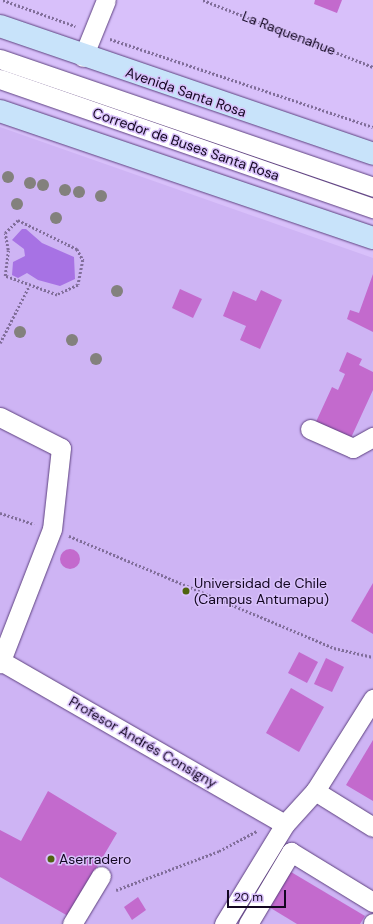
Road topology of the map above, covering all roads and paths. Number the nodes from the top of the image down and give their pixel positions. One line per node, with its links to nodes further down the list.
1 (3, 0): 5 (path)
2 (106, 0): 5 (lane)
3 (203, 0): 8 (path, La Raquenahue)
4 (0, 26): 6 (main road, Avenida Santa Rosa)
5 (93, 33): 6 (lane); 11 (path)
6 (83, 57): 12 (main road, Avenida Santa Rosa)
7 (0, 59): 13 (lane, Corredor de Buses Santa Rosa)
8 (373, 67)
9 (0, 79): 14 (lane, Corredor de Buses Santa Rosa)
10 (0, 111): 15 (main road)
11 (373, 127)
12 (373, 154)
13 (373, 187)
14 (373, 208)
15 (373, 238)
16 (29, 286): 16 (path); 17 (path)
17 (0, 343)
18 (0, 417): 22 (lane)
19 (310, 429): 20 (lane)
20 (373, 437)
21 (0, 513): 22 (path)
22 (52, 529): 23 (path); 24 (lane)
23 (373, 657)
24 (1, 662): 27 (lane, Profesor Andrés Consigny)
25 (373, 699): 26 (lane)
26 (315, 791): 27 (lane); 28 (lane)
27 (280, 821): 31 (path); 34 (lane)
28 (373, 827)
29 (101, 876): 31 (lane)
30 (373, 902): 32 (lane)
31 (84, 903): 33 (lane)
32 (255, 921)
33 (72, 924)
34 (224, 924)

